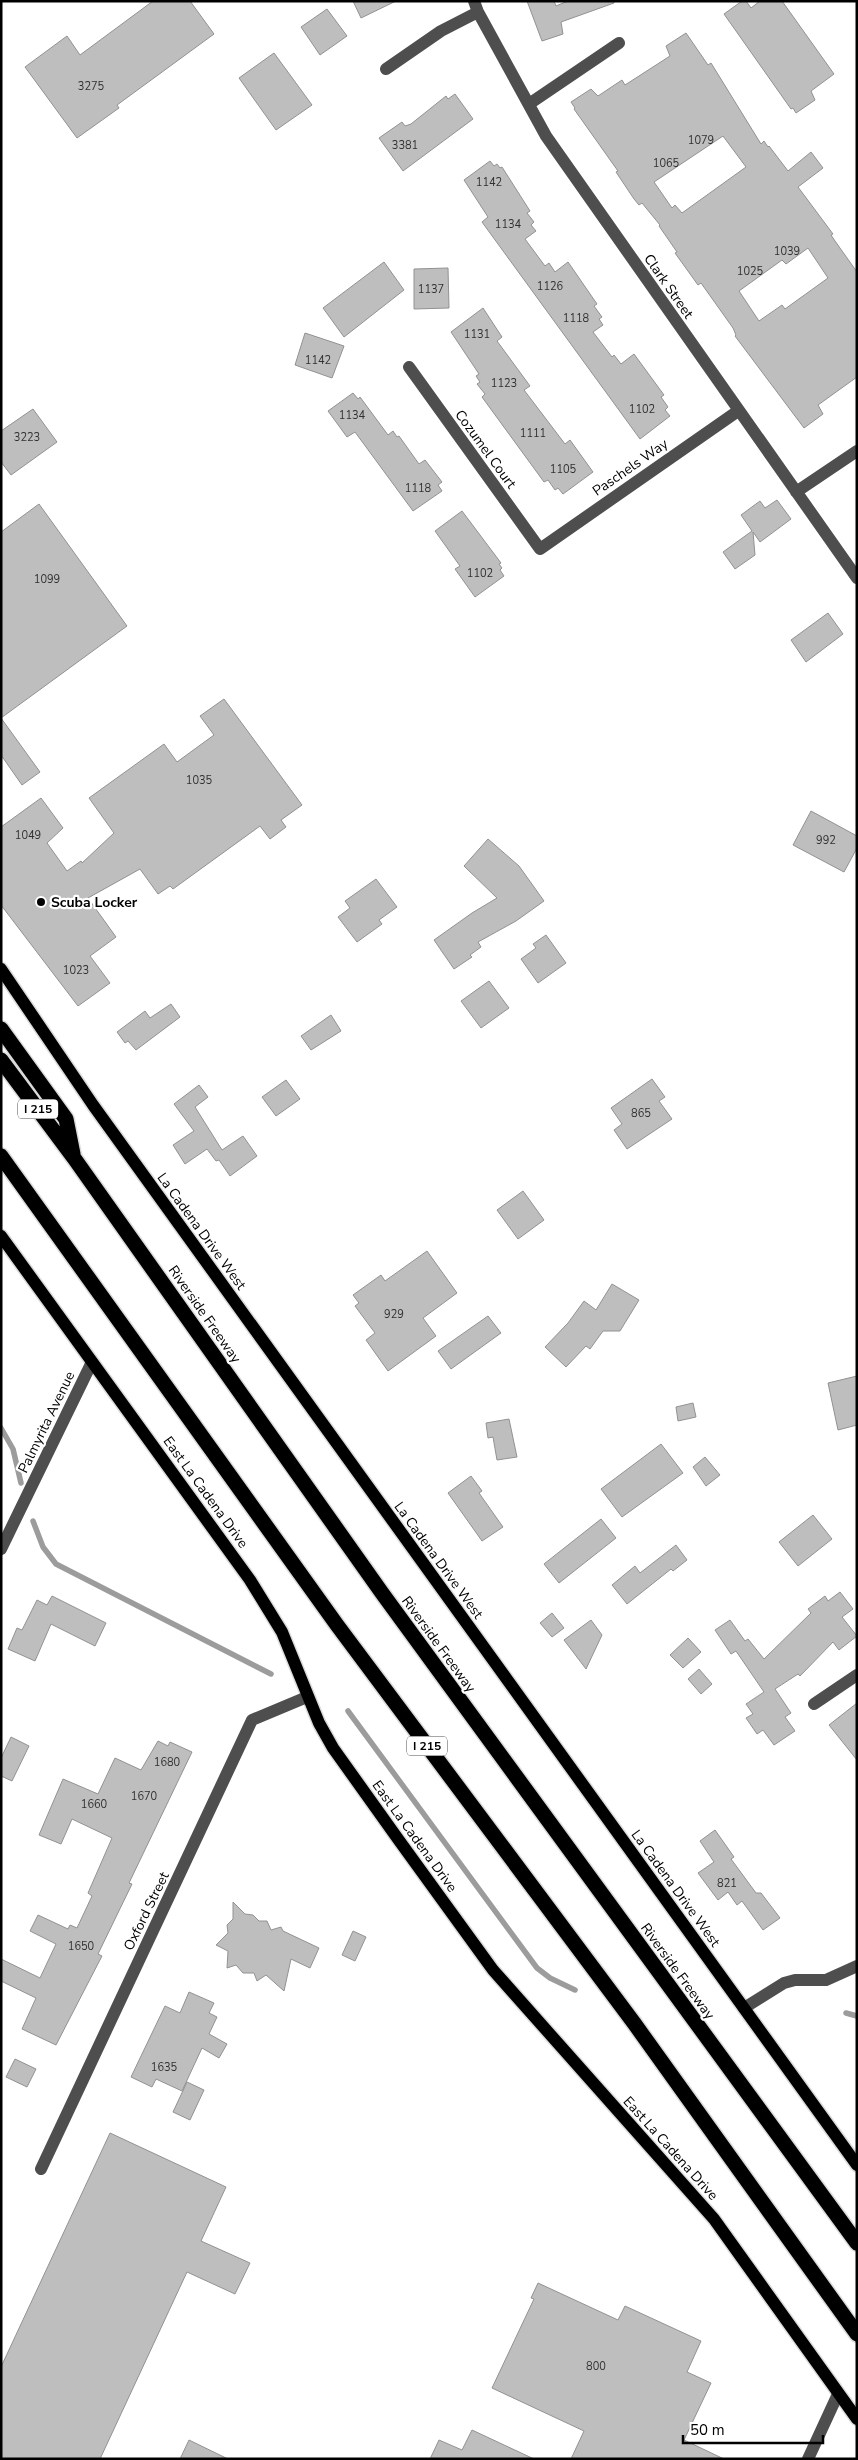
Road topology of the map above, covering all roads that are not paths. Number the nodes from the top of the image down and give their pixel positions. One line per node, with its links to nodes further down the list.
1 (476, 7): 3 (street); 4 (street, Clark Street)
2 (619, 44): 4 (street)
3 (386, 68)
4 (529, 104): 6 (street, Clark Street)
5 (409, 367): 9 (street, Cozumel Court)
6 (738, 410): 8 (street, Clark Street); 9 (street, Paschels Way)
7 (857, 451): 8 (street)
8 (796, 492): 10 (street, Clark Street)
9 (540, 549)
10 (857, 578)
11 (1, 969): 23 (main road, La Cadena Drive West)
12 (1, 1030): 15 (highway)
13 (1, 1060): 15 (highway, Riverside Freeway / I 215)
14 (1, 1156): 27 (highway, I 215)
15 (74, 1158): 26 (highway, Riverside Freeway / I 215)
16 (1, 1236): 17 (main road, East La Cadena Drive)
17 (92, 1362): 18 (street, Palmyrita Avenue); 20 (main road, East La Cadena Drive)
18 (1, 1549)
19 (857, 1675): 21 (street)
20 (307, 1697): 25 (street, Oxford Street); 28 (main road, East La Cadena Drive)
21 (814, 1704)
22 (857, 1966): 23 (street)
23 (744, 2008): 24 (main road, La Cadena Drive West)
24 (857, 2164)
25 (41, 2169)
26 (857, 2243)
27 (857, 2334)
28 (838, 2394): 29 (main road, East La Cadena Drive); 30 (street)
29 (857, 2419)
30 (808, 2459)

